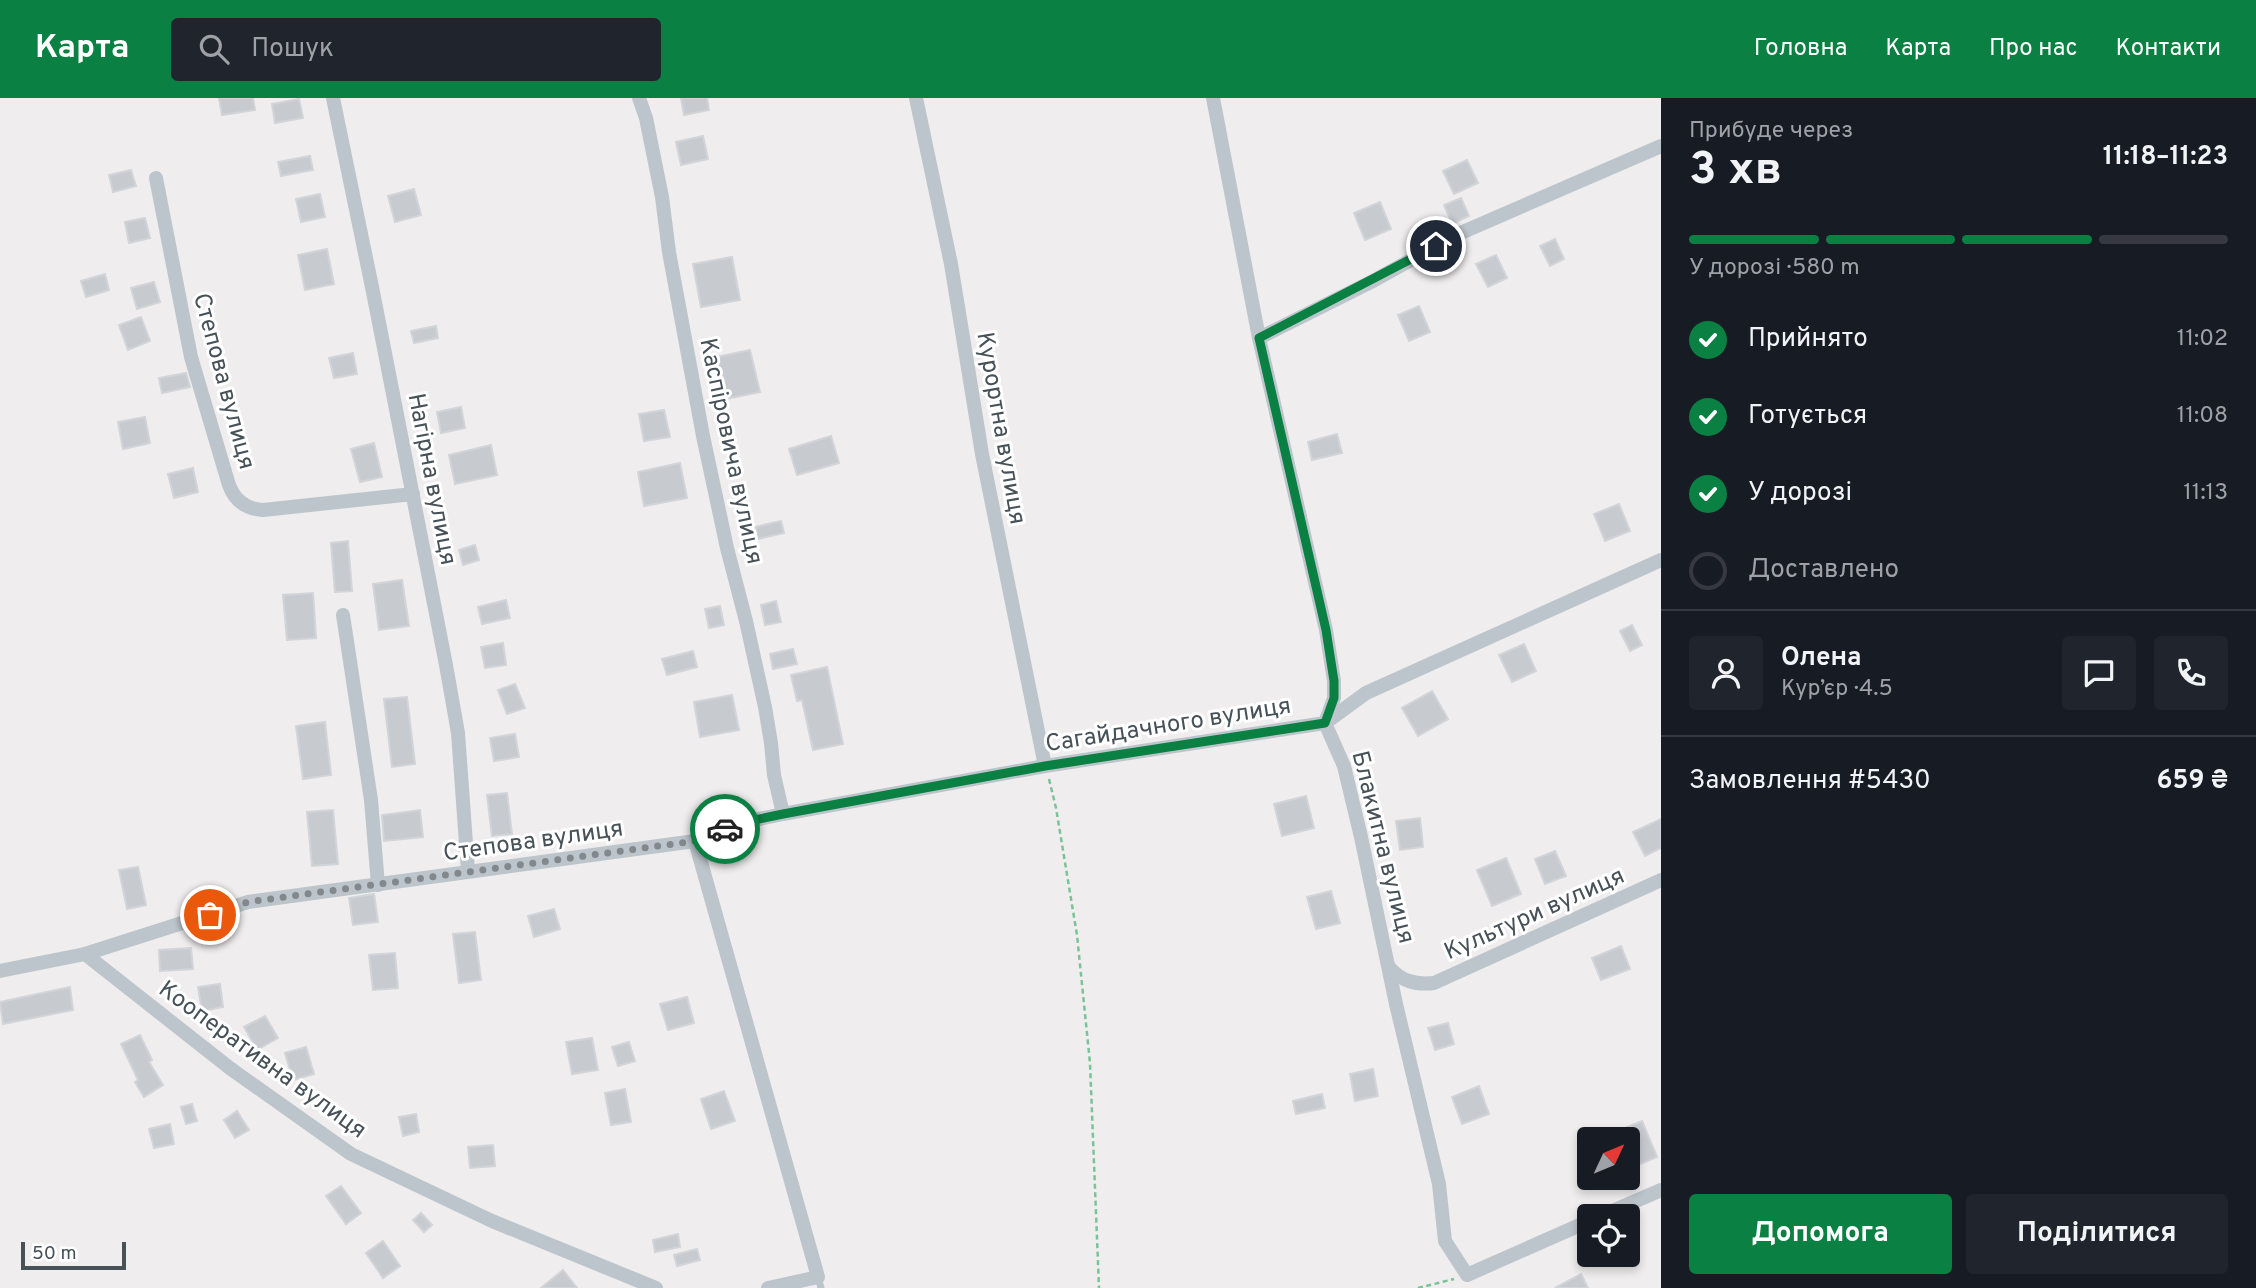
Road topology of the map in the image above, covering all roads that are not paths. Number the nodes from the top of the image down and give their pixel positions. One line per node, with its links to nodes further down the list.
1 (333, 98): 8 (street, Нагірна вулиця)
2 (639, 98): 13 (street, Каспіровича вулиця)
3 (916, 98): 12 (street, Курортна вулиця)
4 (1213, 98): 7 (street)
5 (1661, 146): 7 (street)
6 (156, 178): 8 (street, Степова вулиця)
7 (1259, 338): 11 (street)
8 (413, 494): 15 (street, Нагірна вулиця)
9 (1661, 560): 11 (street, Сагайдачного вулиця)
10 (343, 615): 17 (street)
11 (1325, 723): 12 (street, Сагайдачного вулиця); 19 (street, Блакитна вулиця)
12 (1045, 766): 13 (street, Сагайдачного вулиця)
13 (783, 814): 14 (street, Сагайдачного вулиця)
14 (695, 841): 15 (street, Степова вулиця); 24 (street)
15 (468, 871): 17 (street, Степова вулиця)
16 (1661, 880): 19 (street, Культури вулиця)
17 (378, 885): 18 (street, Степова вулиця)
18 (85, 954): 20 (street); 25 (street, Кооперативна вулиця)
19 (1389, 966): 23 (street, Блакитна вулиця)
20 (1, 967)
21 (1661, 1189): 22 (street)
22 (1628, 1204)
23 (1577, 1226)
24 (820, 1282): 26 (street)
25 (656, 1288)
26 (768, 1288)

